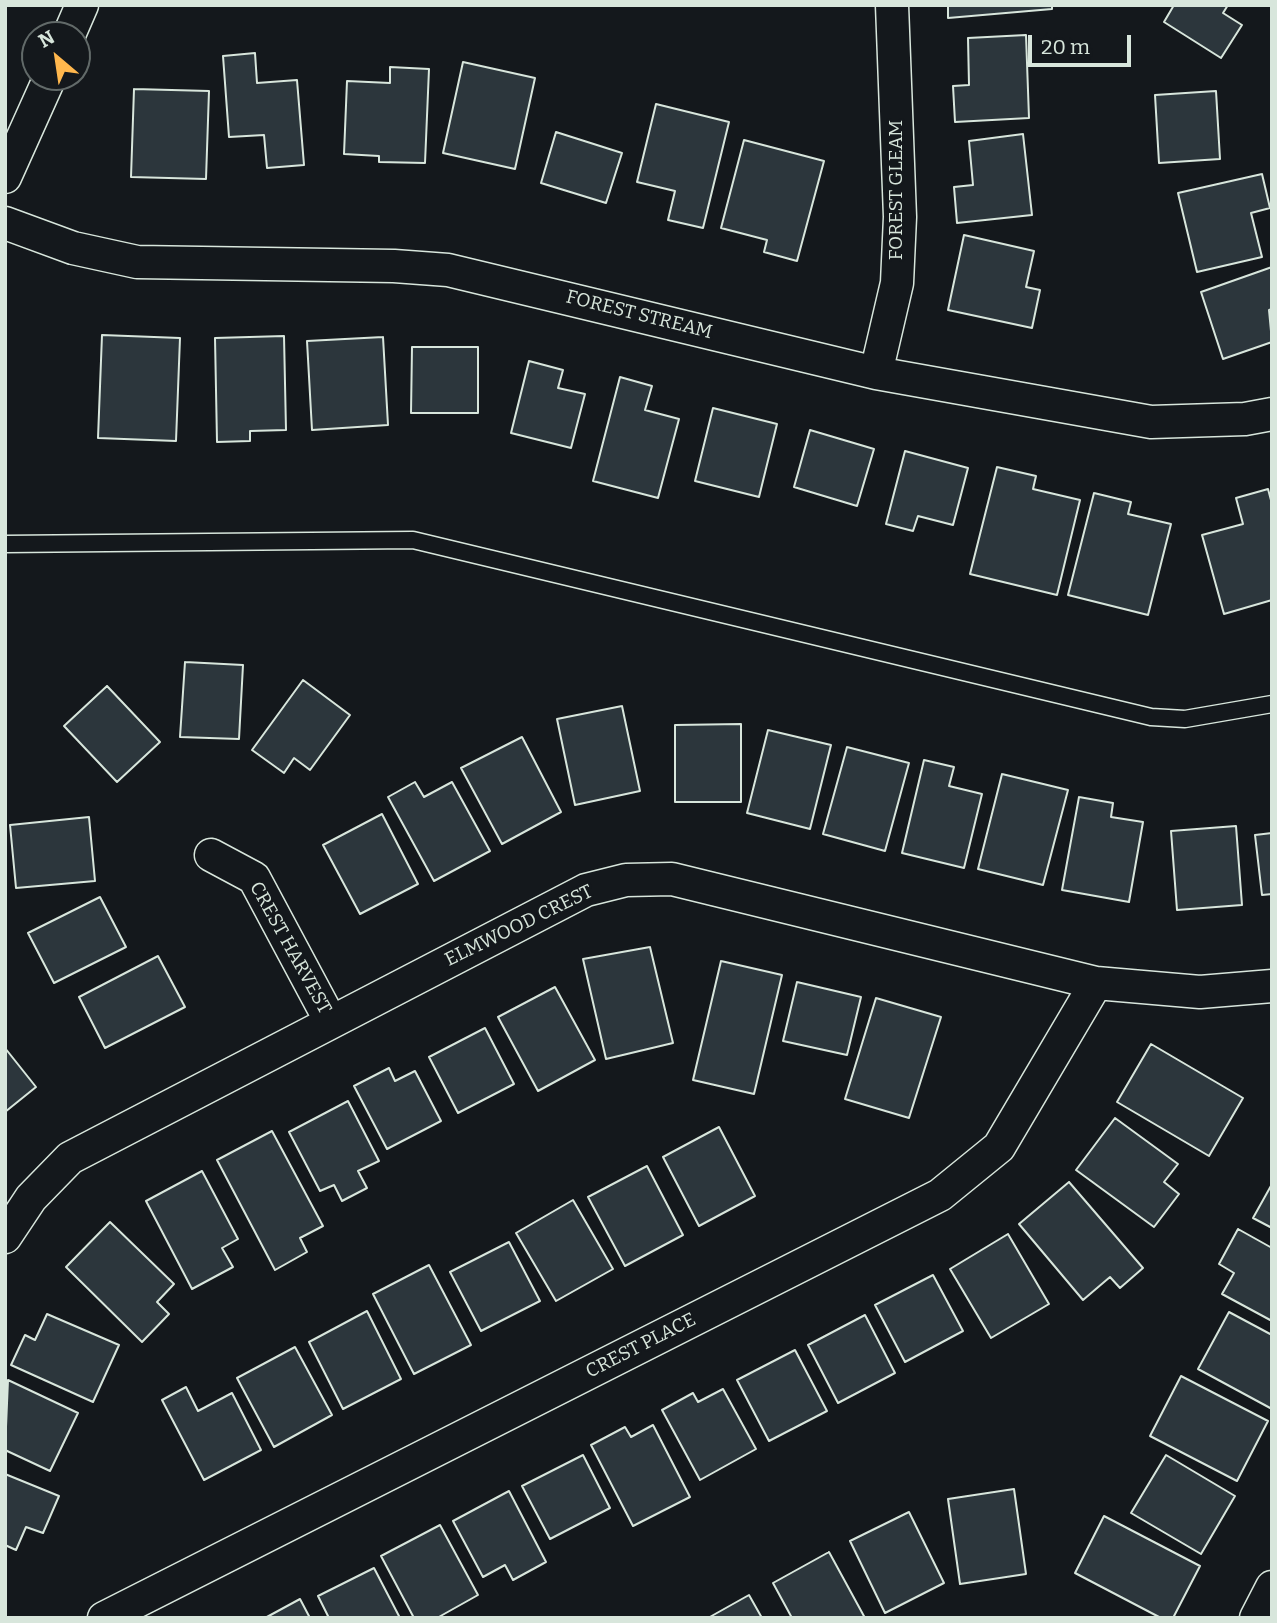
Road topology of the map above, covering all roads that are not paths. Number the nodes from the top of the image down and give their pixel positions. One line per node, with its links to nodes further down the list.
1 (892, 5): 5 (street, FOREST GLEAM)
2 (44, 91): 3 (street)
3 (5, 177)
4 (5, 223): 5 (street, FOREST STREAM)
5 (876, 373): 6 (street, FOREST STREAM)
6 (1272, 414)
7 (5, 544): 8 (lane)
8 (1272, 704)
9 (211, 855): 12 (street, CREST HARVEST)
10 (1097, 983): 11 (street, ELMWOOD CREST); 12 (street, ELMWOOD CREST); 15 (street, CREST PLACE)
11 (1272, 986)
12 (331, 1022): 13 (street, ELMWOOD CREST)
13 (5, 1237)
14 (1272, 1587): 16 (street)
15 (104, 1618)
16 (1256, 1618)

